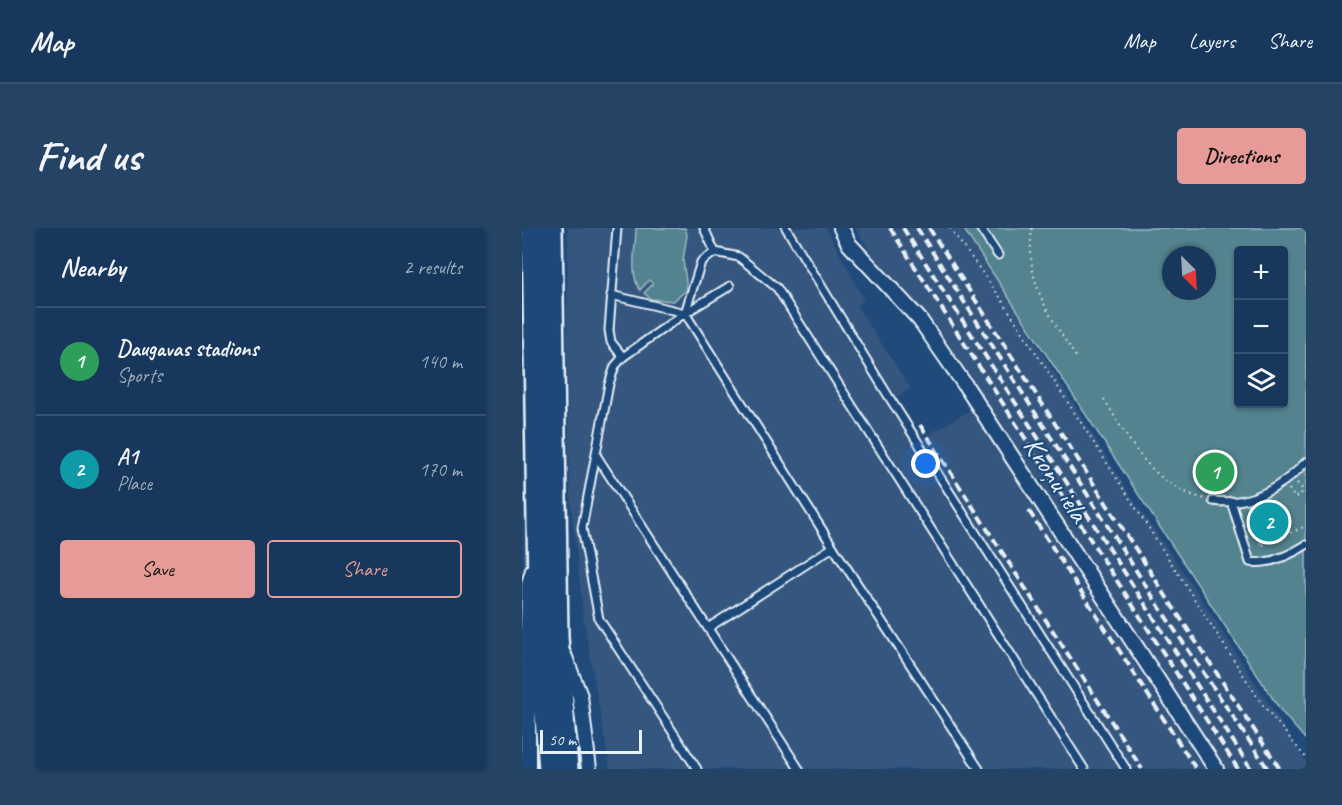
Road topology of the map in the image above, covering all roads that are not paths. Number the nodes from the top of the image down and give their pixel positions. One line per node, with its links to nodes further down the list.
1 (533, 228): 20 (main road)
2 (551, 228): 22 (main road)
3 (617, 228): 11 (lane)
4 (704, 228): 8 (lane)
5 (786, 228): 31 (lane)
6 (841, 228): 32 (street, Kroņu iela)
7 (980, 228): 9 (lane)
8 (715, 252): 12 (lane); 30 (lane)
9 (998, 255)
10 (730, 286): 12 (lane)
11 (611, 295): 12 (lane); 13 (lane)
12 (685, 313): 13 (lane); 19 (lane)
13 (623, 357): 14 (lane)
14 (596, 455): 21 (lane); 27 (lane)
15 (1306, 462): 17 (lane)
16 (1213, 501): 17 (lane)
17 (1230, 501): 18 (lane)
18 (1306, 545)
19 (833, 547): 21 (lane); 29 (lane)
20 (538, 551): 23 (street); 24 (main road)
21 (708, 628): 28 (lane)
22 (557, 637): 25 (main road); 26 (street)
23 (528, 769)
24 (550, 769)
25 (567, 769)
26 (590, 769)
27 (697, 769)
28 (799, 769)
29 (979, 769)
30 (1084, 769)
31 (1126, 769)
32 (1216, 769)

